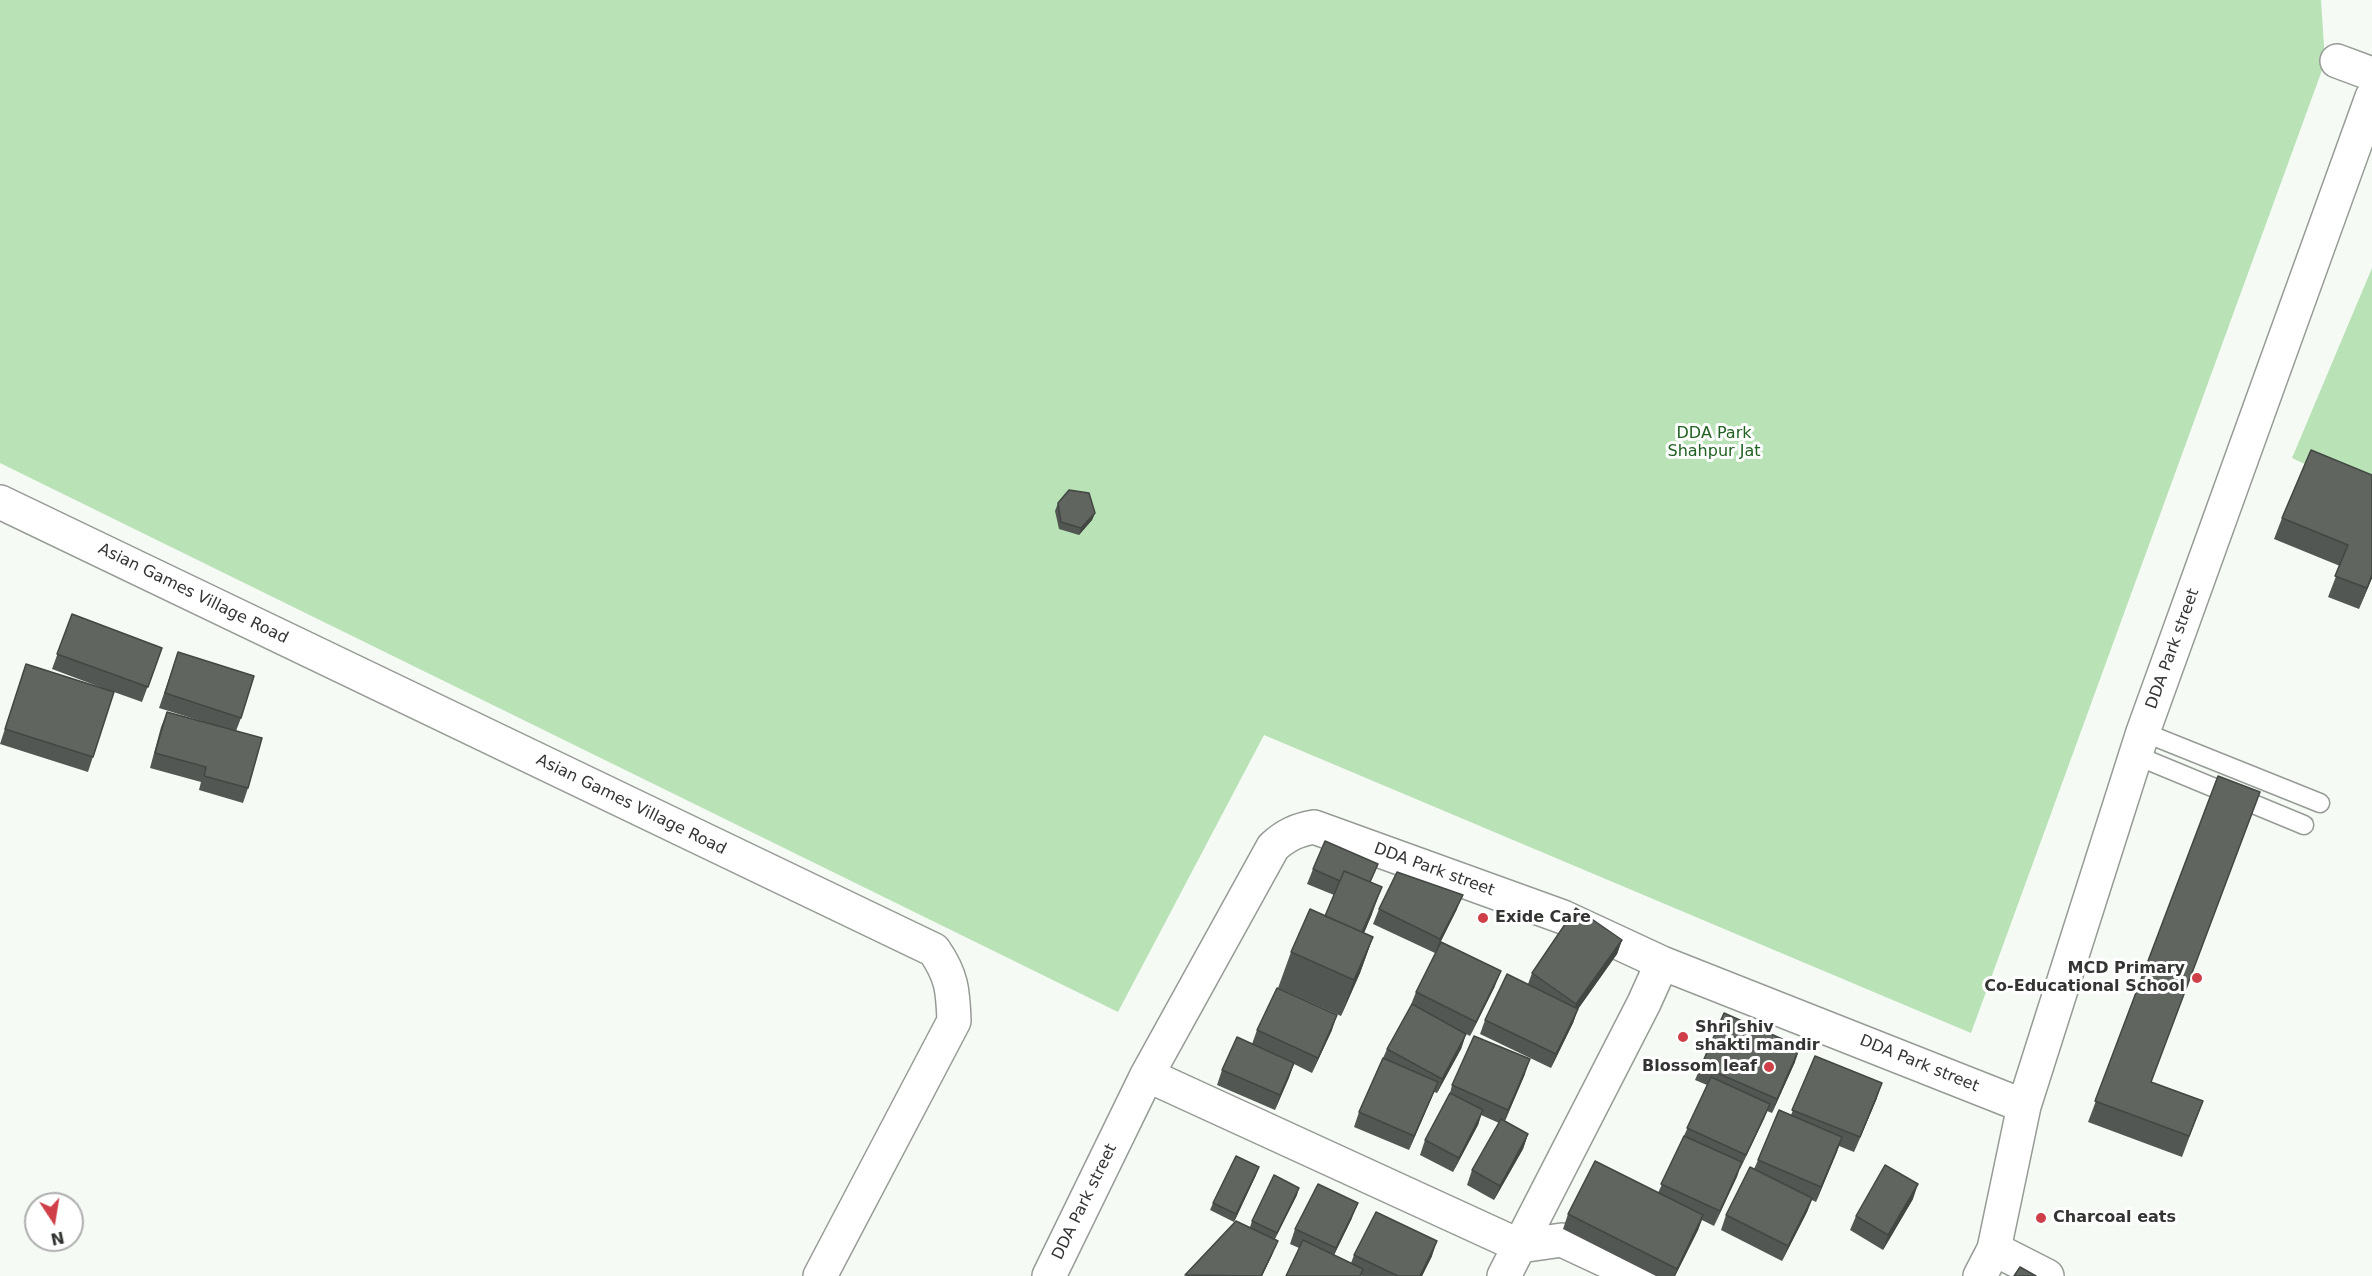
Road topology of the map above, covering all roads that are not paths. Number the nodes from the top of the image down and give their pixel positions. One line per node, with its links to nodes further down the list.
1 (2337, 61): 2 (street)
2 (2372, 74)
3 (2372, 97): 5 (street, DDA Park street)
4 (0, 502): 13 (street, Asian Games Village Road)
5 (2139, 744): 6 (lane); 7 (lane); 10 (street, DDA Park street)
6 (2320, 804)
7 (2304, 825)
8 (1662, 963): 9 (street, DDA Park street); 10 (street, DDA Park street); 11 (street)
9 (1147, 1076): 11 (street); 14 (street, DDA Park street)
10 (2024, 1106): 12 (street)
11 (1520, 1246): 15 (street); 16 (street)
12 (1987, 1263): 17 (street)
13 (820, 1276)
14 (1049, 1276)
15 (1504, 1276)
16 (1639, 1276)
17 (2047, 1276)

